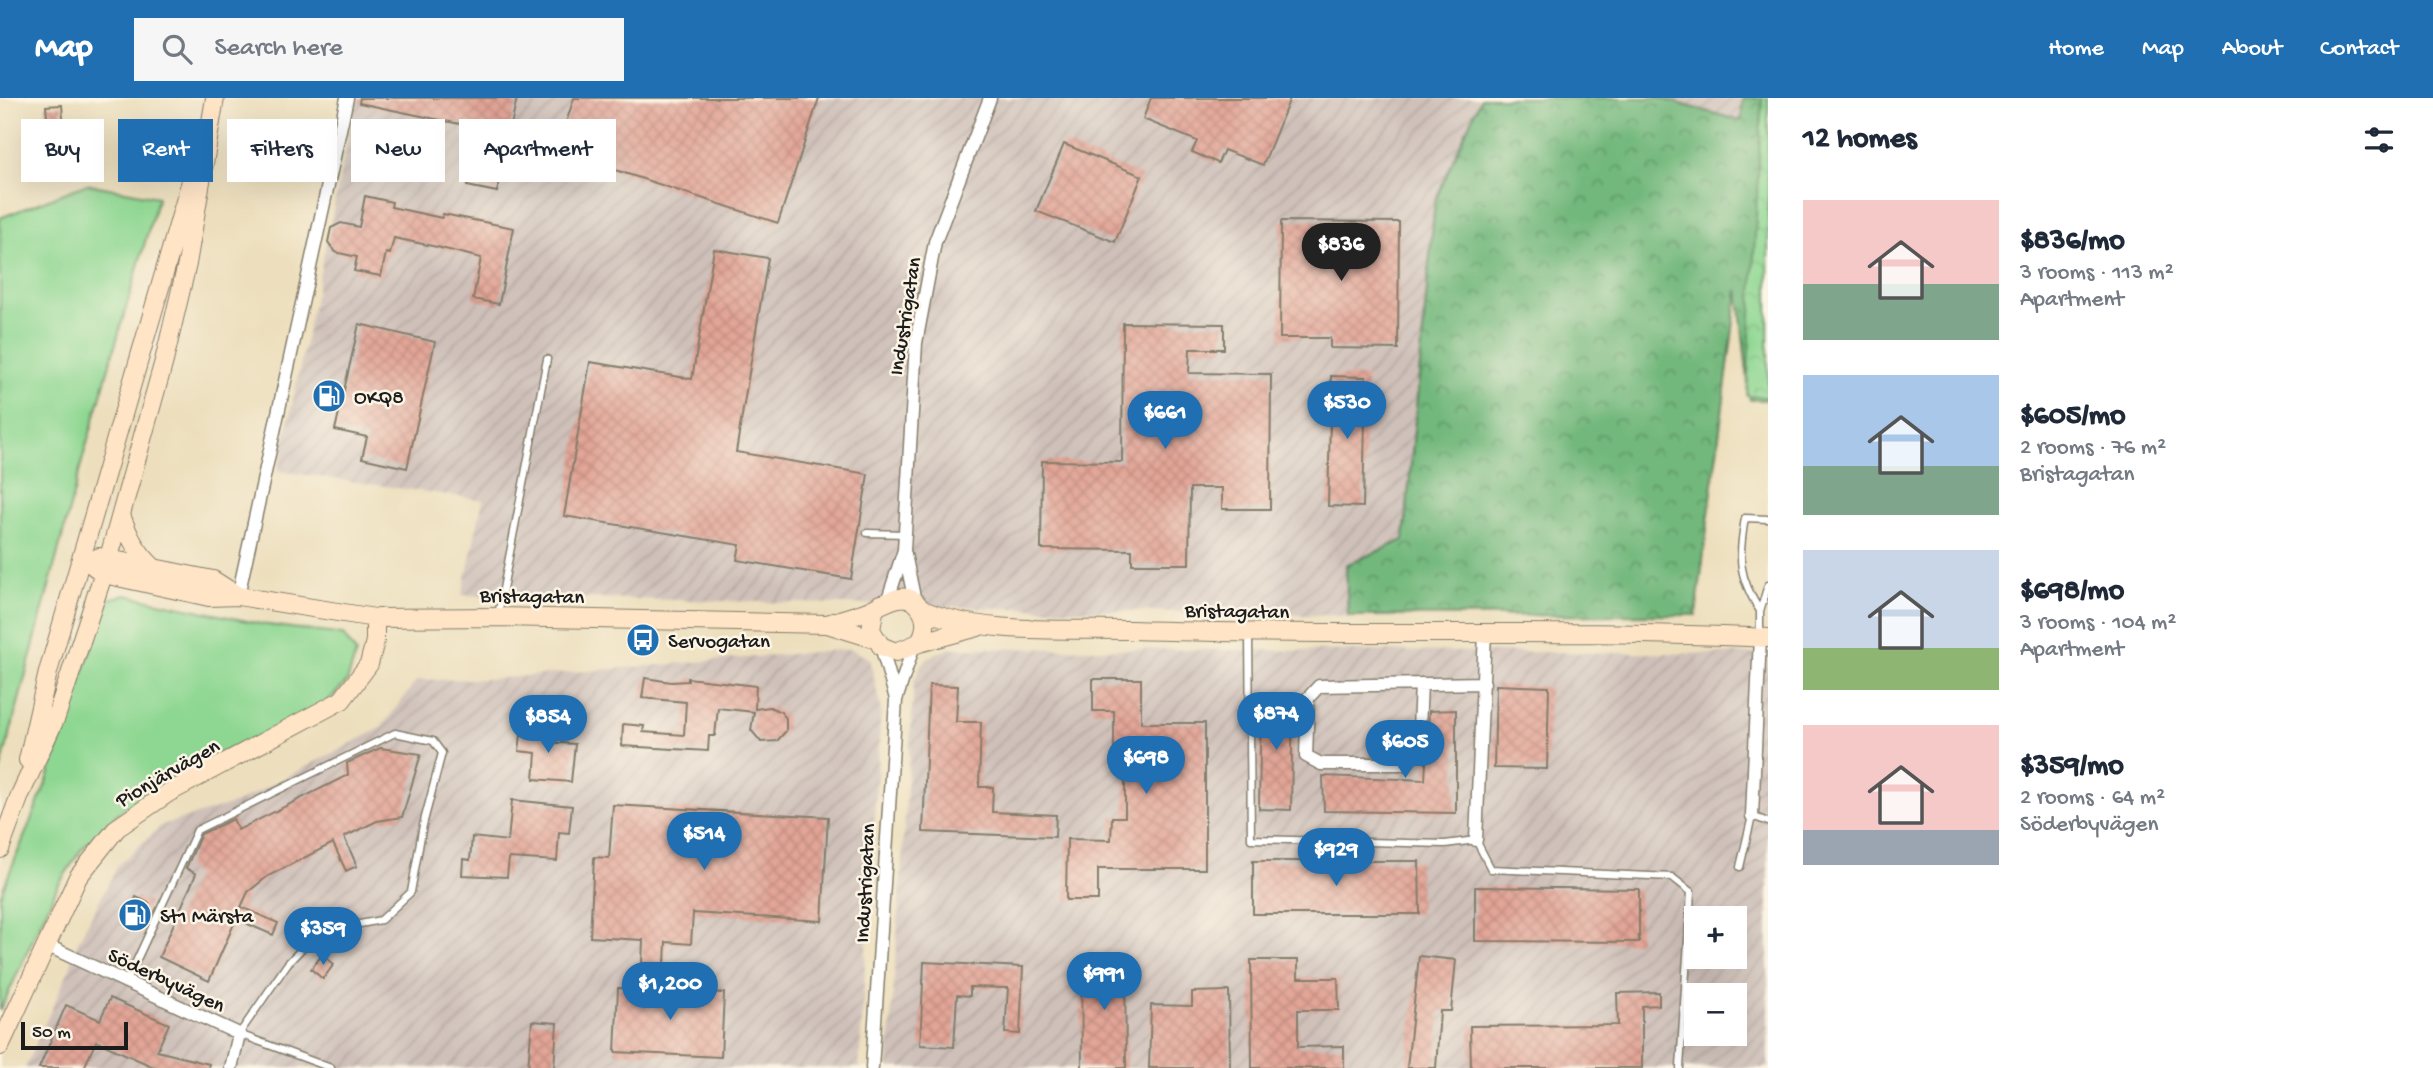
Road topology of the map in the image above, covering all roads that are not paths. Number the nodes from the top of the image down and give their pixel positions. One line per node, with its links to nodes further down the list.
1 (347, 98): 14 (street)
2 (990, 98): 8 (street, Industrigatan)
3 (213, 106): 5 (street); 10 (street)
4 (548, 359): 18 (lane)
5 (121, 515): 11 (street); 12 (street)
6 (1768, 519): 17 (lane)
7 (867, 533): 8 (lane)
8 (905, 534): 9 (street, Industrigatan)
9 (904, 550): 15 (street, Industrigatan); 16 (street, Industrigatan)
10 (82, 557): 11 (street, Bristagatan); 30 (street)
11 (106, 565): 12 (street, Bristagatan); 14 (street, Bristagatan); 30 (street)
12 (153, 567): 14 (street, Bristagatan)
13 (1768, 585): 17 (lane)
14 (238, 596): 19 (street, Bristagatan)
15 (884, 601): 16 (street, Bristagatan); 20 (street, Bristagatan); 25 (street)
16 (918, 606): 21 (street, Bristagatan); 26 (street)
17 (1760, 611): 24 (lane)
18 (498, 617): 19 (street, Bristagatan); 20 (street, Bristagatan)
19 (375, 618): 36 (street, Pionjärvägen)
20 (827, 624): 25 (street, Bristagatan)
21 (988, 625): 23 (street, Bristagatan); 26 (street, Bristagatan)
22 (1485, 633): 23 (street, Bristagatan); 24 (street, Bristagatan); 27 (street)
23 (1249, 634): 33 (lane)
24 (1764, 638): 31 (street)
25 (878, 642): 26 (street, Bristagatan); 29 (street, Industrigatan)
26 (916, 645): 29 (street, Industrigatan)
27 (1484, 683): 28 (street); 33 (street)
28 (1421, 684): 28 (street)
29 (896, 700): 42 (street, Industrigatan)
30 (20, 794): 34 (street)
31 (1752, 816): 32 (lane); 35 (lane)
32 (1768, 822)
33 (1476, 840): 43 (lane)
34 (0, 849)
35 (1740, 867)
36 (47, 945): 37 (street, Söderbyvägen); 39 (street, Pionjärvägen)
37 (127, 981): 38 (street, Söderbyvägen); 38 (lane)
38 (240, 1034): 40 (street, Söderbyvägen); 41 (lane)
39 (0, 1046)
40 (231, 1068)
41 (331, 1068)
42 (872, 1068)
43 (1680, 1068)

